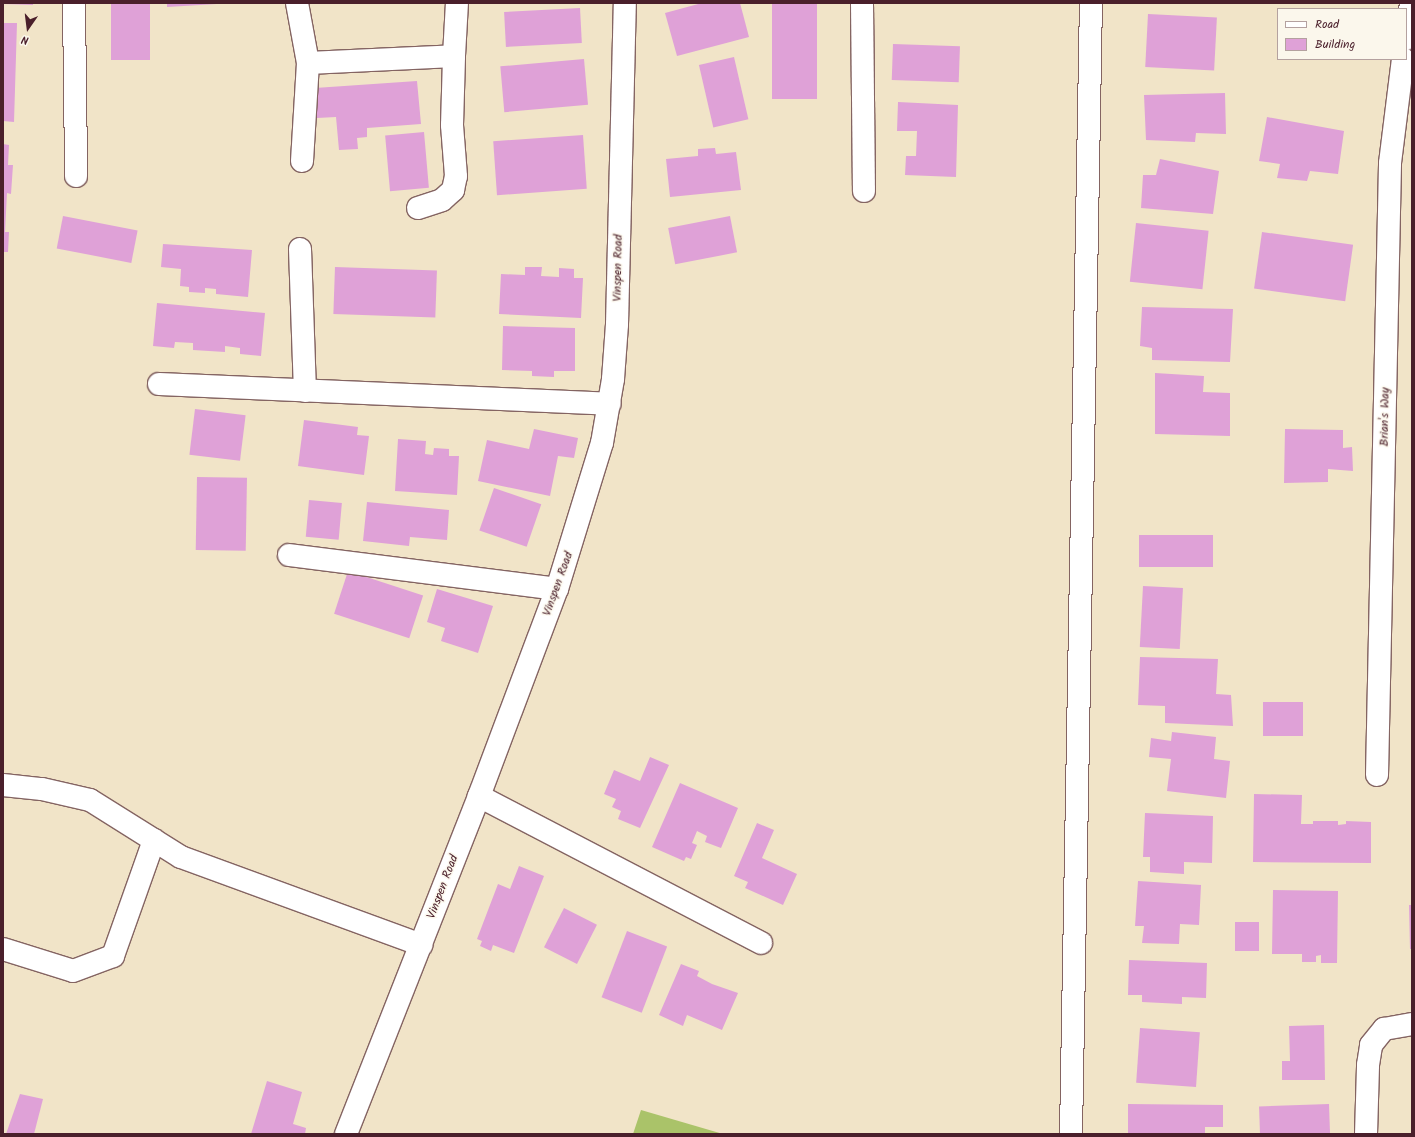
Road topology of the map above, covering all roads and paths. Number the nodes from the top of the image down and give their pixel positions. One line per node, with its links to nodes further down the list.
1 (74, 3): 13 (street)
2 (297, 3): 11 (street)
3 (457, 3): 9 (street)
4 (625, 3): 19 (street, Vinspen Road)
5 (862, 3): 14 (street)
6 (1091, 3): 31 (street)
7 (1411, 3): 8 (street)
8 (1407, 32)
9 (454, 56): 11 (street); 15 (street)
10 (1403, 60): 22 (street, Brian's Way)
11 (308, 63): 12 (street)
12 (302, 161)
13 (76, 176)
14 (864, 192)
15 (418, 208)
16 (300, 249): 18 (street)
17 (159, 384): 18 (street)
18 (306, 391): 19 (street)
19 (610, 404): 21 (street, Vinspen Road)
20 (289, 554): 21 (street)
21 (557, 589): 24 (street, Vinspen Road)
22 (1377, 775)
23 (3, 785): 25 (street)
24 (479, 796): 26 (street); 27 (street, Vinspen Road)
25 (154, 840): 27 (street); 28 (street)
26 (761, 943)
27 (421, 945): 30 (street, Vinspen Road)
28 (3, 949)
29 (1412, 1024): 32 (street)
30 (346, 1134)
31 (1071, 1134)
32 (1366, 1134)

